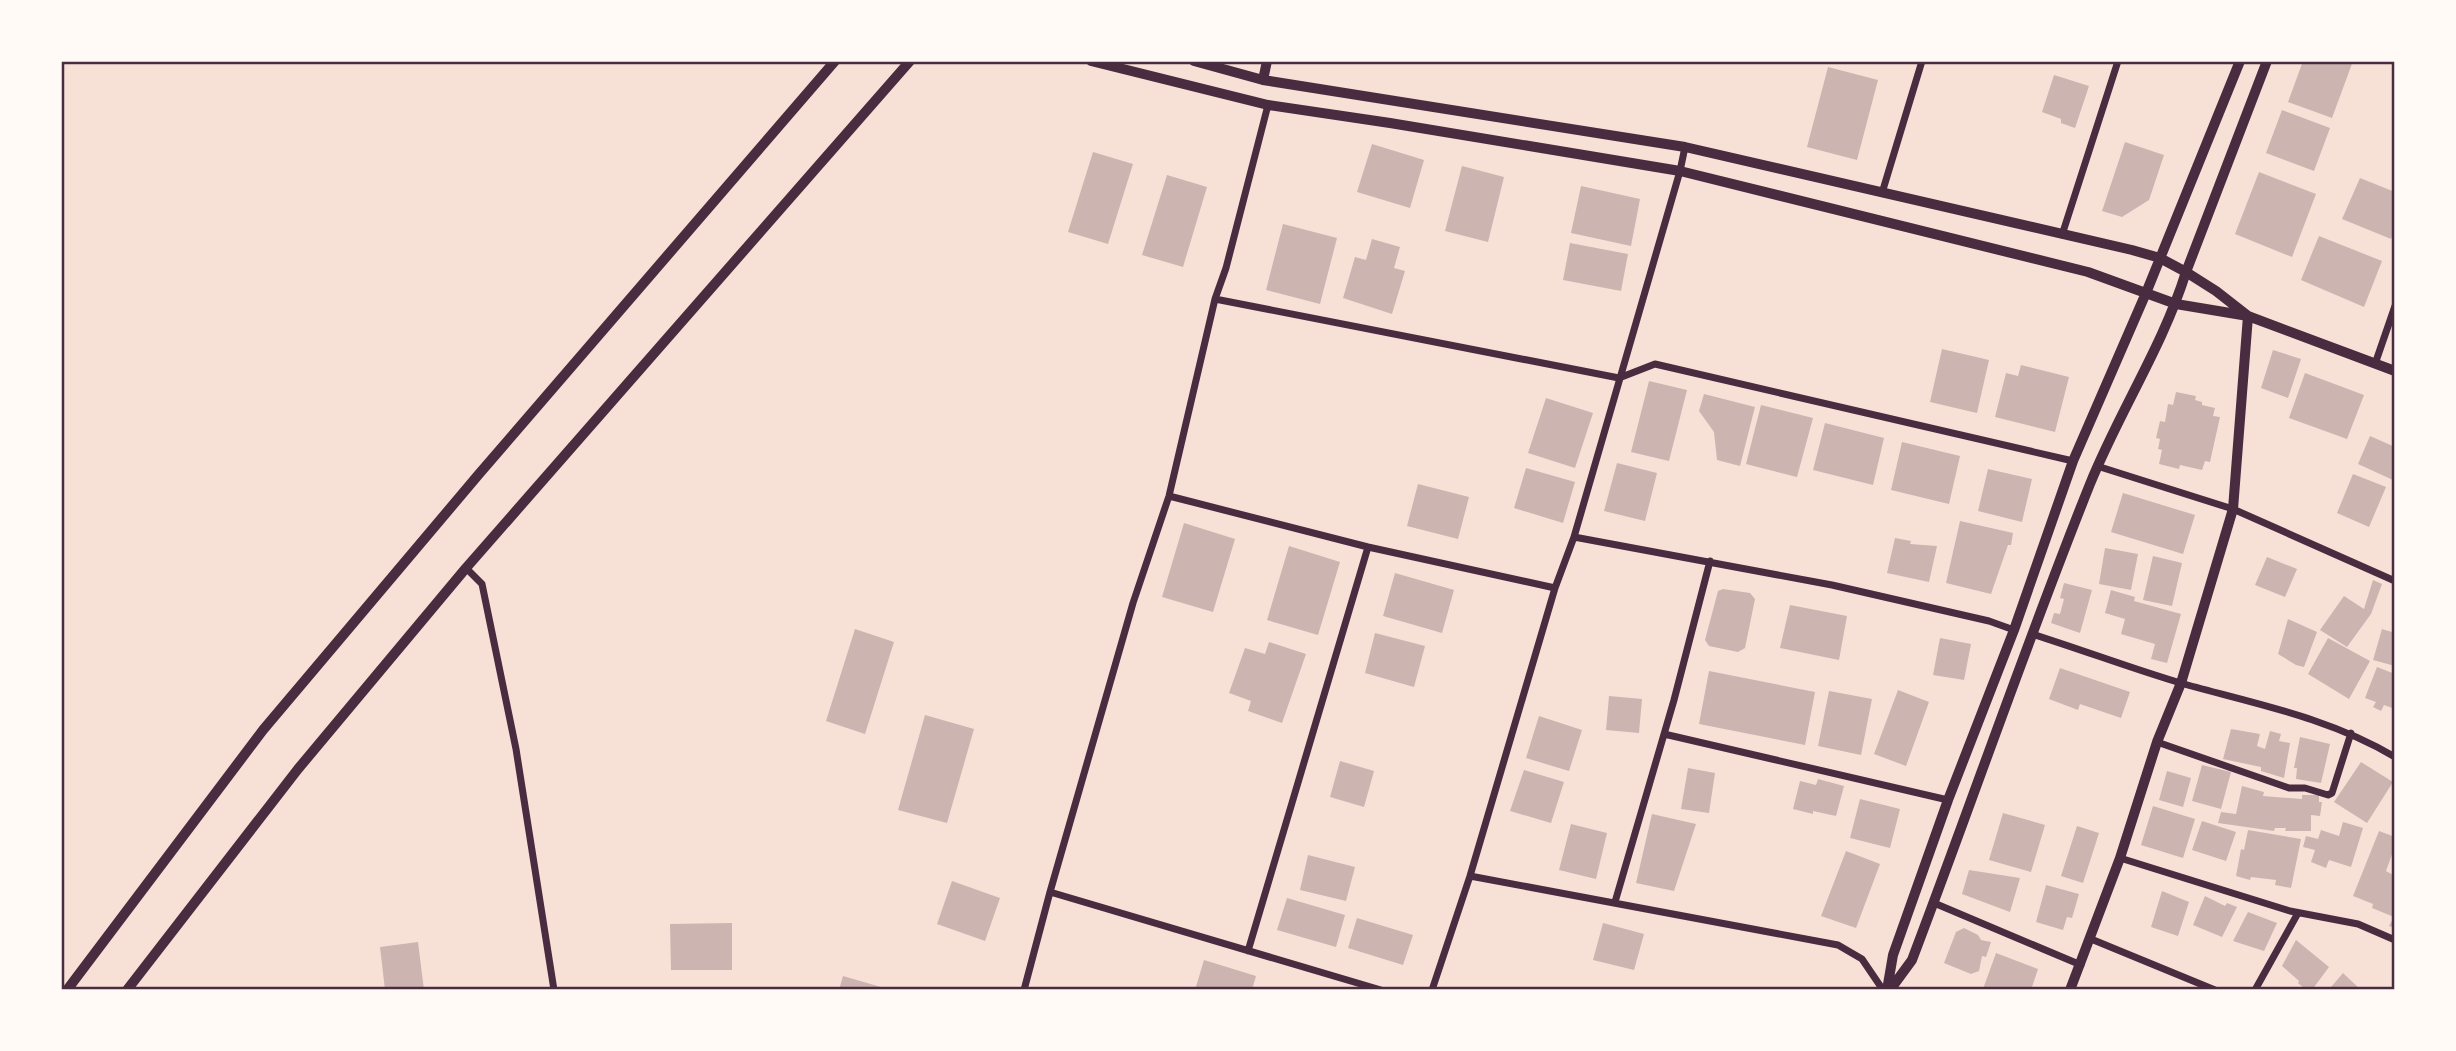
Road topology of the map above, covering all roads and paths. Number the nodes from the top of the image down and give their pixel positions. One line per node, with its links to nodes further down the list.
1 (835, 61): 54 (main road)
2 (910, 61): 33 (main road)
3 (1091, 61): 11 (street)
4 (1194, 61): 10 (street)
5 (1267, 61): 10 (street)
6 (1922, 61): 14 (street)
7 (2118, 61): 15 (street)
8 (2239, 61): 16 (street)
9 (2267, 61): 17 (street)
10 (1263, 80): 12 (street)
11 (1268, 105): 13 (street); 19 (street)
12 (1685, 147): 13 (street); 14 (street)
13 (1680, 171): 18 (street); 25 (street)
14 (1882, 193): 15 (street)
15 (2062, 235): 16 (street)
16 (2160, 258): 17 (street); 18 (street)
17 (2186, 272): 20 (street); 22 (street)
18 (2146, 293): 20 (street); 26 (street)
19 (1215, 299): 25 (street); 28 (street)
20 (2176, 304): 22 (street); 27 (street)
21 (2395, 306): 23 (street)
22 (2248, 316): 23 (street); 29 (street)
23 (2375, 364): 24 (street)
24 (2395, 372)
25 (1619, 378): 26 (street); 30 (street)
26 (2073, 461): 36 (street)
27 (2097, 466): 29 (street); 37 (street)
28 (1169, 496): 31 (street); 46 (street)
29 (2233, 509): 34 (street); 38 (street)
30 (1574, 537): 32 (street); 35 (street)
31 (1368, 547): 35 (street); 52 (street)
32 (1710, 561): 36 (street); 40 (street)
33 (466, 568): 55 (main road); 56 (street)
34 (2395, 581)
35 (1555, 588): 45 (street)
36 (2014, 630): 43 (street)
37 (2032, 634): 38 (street); 48 (street)
38 (2181, 683): 39 (street); 41 (street)
39 (2351, 733): 41 (street); 42 (street)
40 (1664, 734): 43 (street); 47 (street)
41 (2157, 741): 44 (street)
42 (2395, 757)
43 (1948, 800): 60 (street)
44 (2120, 858): 49 (street); 50 (street)
45 (1470, 876): 47 (street); 59 (street)
46 (1050, 892): 52 (street); 57 (street)
47 (1615, 902): 60 (street)
48 (1934, 903): 53 (street); 60 (street)
49 (2298, 913): 51 (street); 63 (street)
50 (2091, 939): 53 (street); 62 (street)
51 (2395, 940)
52 (1248, 951): 58 (street)
53 (2081, 965): 61 (street)
54 (67, 990)
55 (127, 990)
56 (554, 990)
57 (1024, 990)
58 (1381, 990)
59 (1432, 990)
60 (1887, 990)
61 (2070, 990)
62 (2215, 990)
63 (2255, 990)

